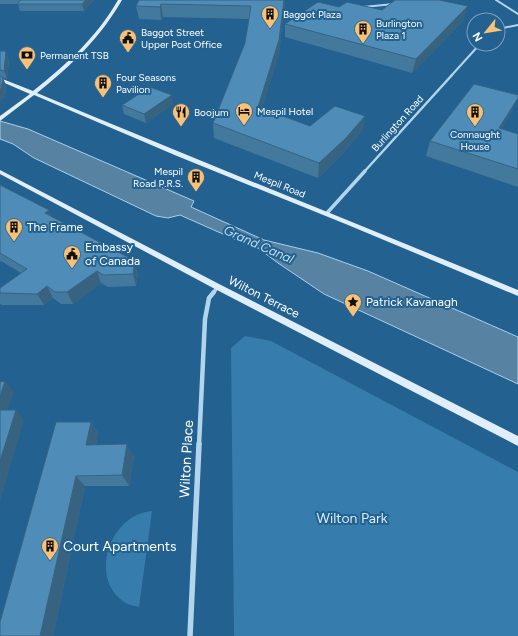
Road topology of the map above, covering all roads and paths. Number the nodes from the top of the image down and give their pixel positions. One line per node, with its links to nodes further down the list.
1 (120, 0): 10 (main road)
2 (496, 0): 5 (street)
3 (396, 3): 4 (street)
4 (358, 8)
5 (518, 14)
6 (518, 25): 7 (street)
7 (506, 27)
8 (473, 52): 13 (street, Burlington Road)
9 (0, 79): 10 (main road, Mespil Road)
10 (34, 93): 11 (main road); 13 (main road, Mespil Road)
11 (0, 120)
12 (0, 172): 14 (main road, Wilton Terrace)
13 (327, 213): 15 (main road, Mespil Road)
14 (218, 287): 16 (main road, Wilton Terrace); 17 (street, Wilton Place)
15 (518, 293)
16 (518, 440)
17 (190, 636)

